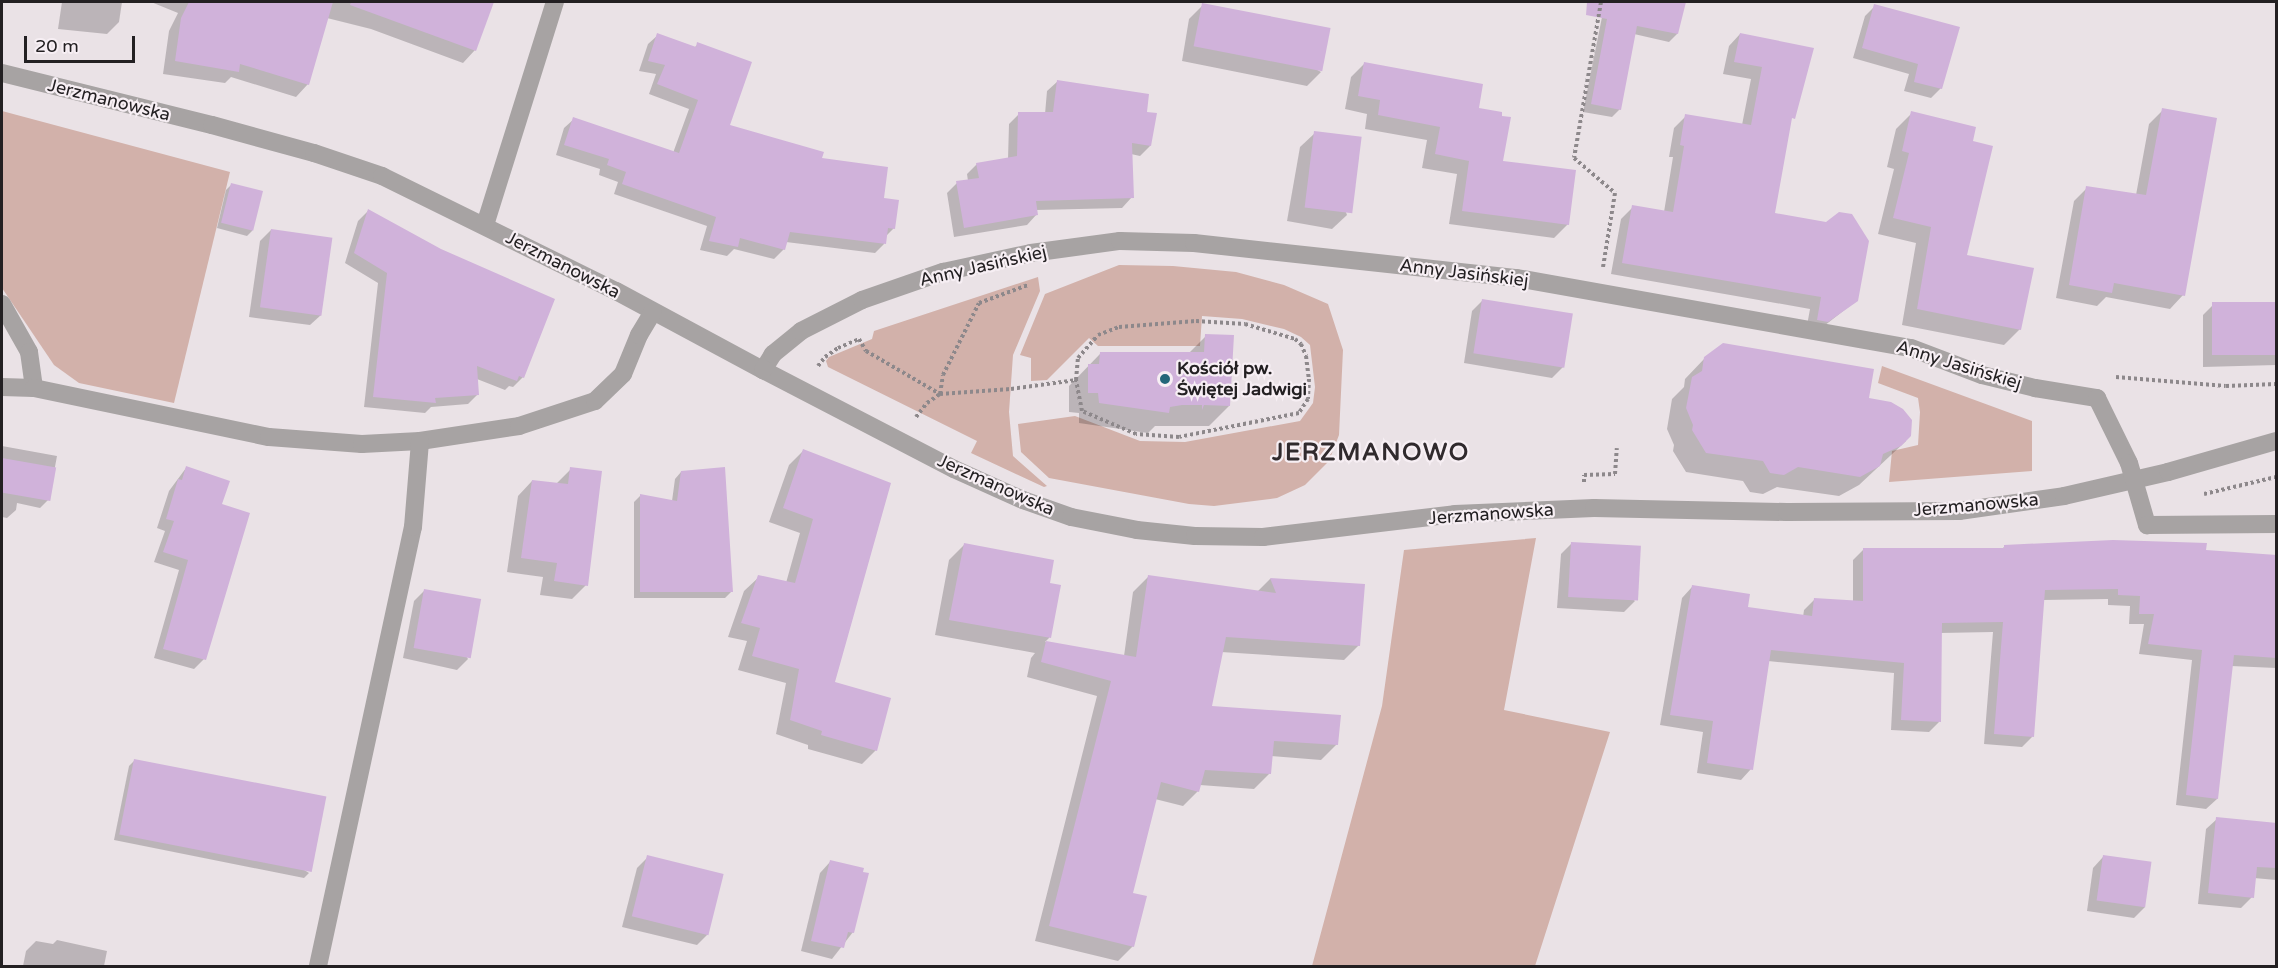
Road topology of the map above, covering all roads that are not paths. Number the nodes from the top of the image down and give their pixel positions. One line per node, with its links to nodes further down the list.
1 (555, 2): 3 (street)
2 (2, 73): 3 (street, Jerzmanowska)
3 (485, 225): 5 (street, Jerzmanowska)
4 (2, 304): 8 (street)
5 (653, 312): 6 (street, Jerzmanowska); 9 (street)
6 (763, 370): 11 (street, Jerzmanowska); 11 (street, Anny Jasińskiej)
7 (2, 387): 8 (street)
8 (34, 388): 9 (street)
9 (420, 441): 13 (street)
10 (2277, 441): 11 (street, Jerzmanowska)
11 (2134, 479): 12 (street)
12 (2277, 524)
13 (318, 966)

